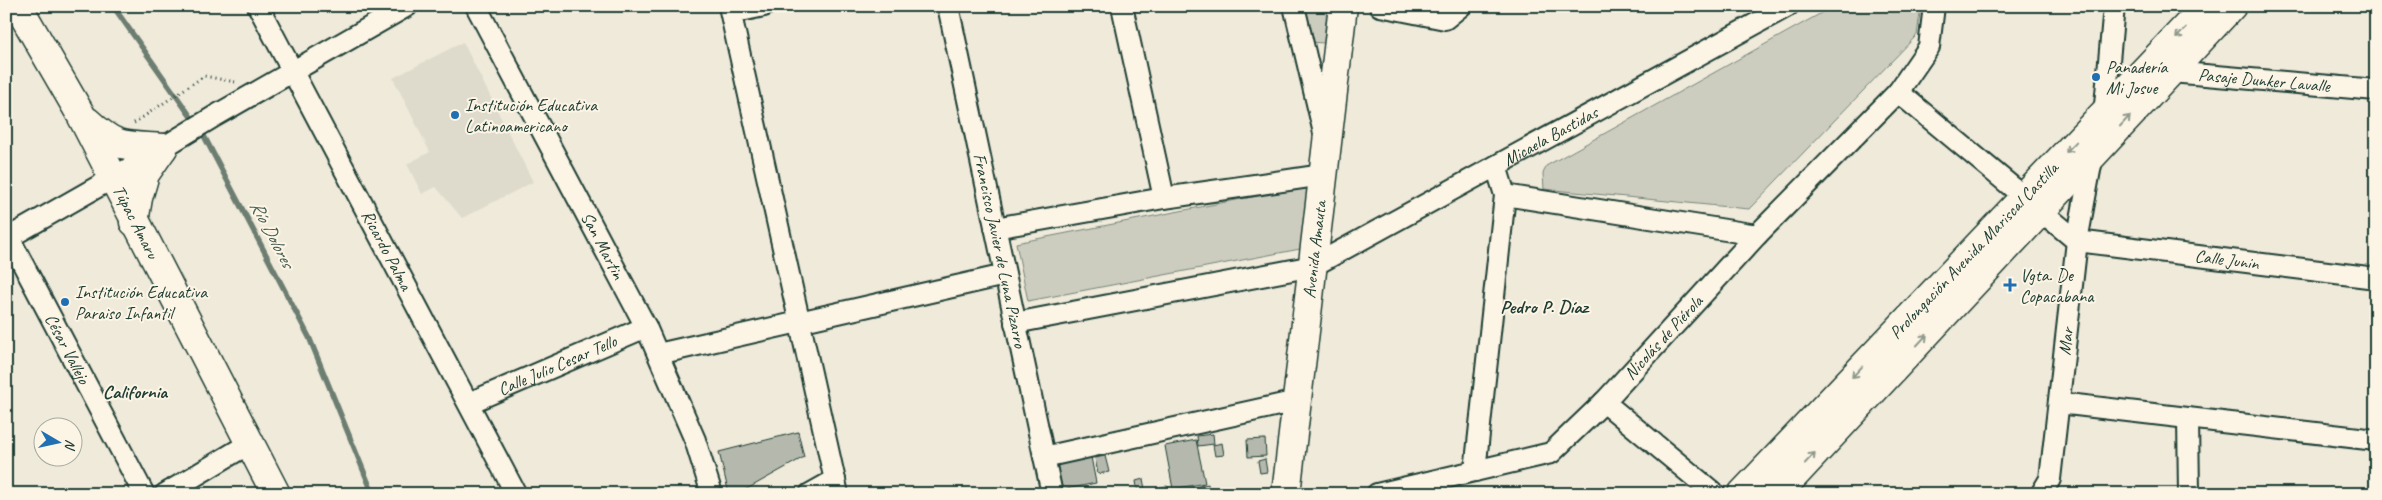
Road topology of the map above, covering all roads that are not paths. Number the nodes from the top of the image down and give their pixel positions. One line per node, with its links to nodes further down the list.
1 (18, 6): 23 (main road, Túpac Amaru)
2 (258, 6): 19 (street, Ricardo Palma)
3 (407, 6): 19 (street)
4 (476, 6): 43 (street, San Martin)
5 (764, 6): 17 (street)
6 (948, 6): 34 (street, Francisco Javier de Luna Pizarro)
7 (1122, 6): 31 (street)
8 (1294, 6): 24 (street)
9 (1343, 6): 24 (main road, Avenida Amauta)
10 (1380, 6): 11 (street)
11 (1461, 6)
12 (1788, 6): 27 (street, Micaela Bastidas)
13 (1934, 6): 21 (street, Nicolás de Piérola)
14 (2114, 6): 22 (street)
15 (2206, 6): 18 (main road, Prolongación Avenida Mariscal Castilla, one-way to 18)
16 (2232, 6): 18 (main road, Prolongación Avenida Mariscal Castilla)
17 (730, 10): 41 (street)
18 (2163, 66): 20 (street, Pasaje Dunker Lavalle); 22 (main road, Prolongación Avenida Mariscal Castilla); 26 (main road, Prolongación Avenida Mariscal Castilla, one-way to 18)
19 (294, 73): 25 (street); 47 (street, Ricardo Palma)
20 (2376, 90)
21 (1898, 92): 32 (street); 36 (street, Nicolás de Piérola)
22 (2105, 112): 26 (street); 32 (main road, Prolongación Avenida Mariscal Castilla, one-way to 32)
23 (81, 116): 25 (main road); 29 (main road, Túpac Amaru)
24 (1326, 144): 28 (main road, Avenida Amauta)
25 (167, 146): 29 (street); 33 (main road)
26 (2092, 157): 32 (main road, Prolongación Avenida Mariscal Castilla); 37 (street, Mar)
27 (1496, 166): 30 (street); 38 (street, Micaela Bastidas)
28 (1323, 175): 31 (street); 38 (main road, Avenida Amauta)
29 (113, 178): 33 (main road, Túpac Amaru); 35 (street)
30 (1505, 195): 36 (street); 53 (street)
31 (1164, 198): 34 (street)
32 (2032, 204): 37 (street); 65 (main road, Prolongación Avenida Mariscal Castilla, one-way to 65); 66 (main road, Prolongación Avenida Mariscal Castilla, one-way to 32)
33 (134, 222): 51 (main road, Túpac Amaru)
34 (995, 228): 39 (street, Francisco Javier de Luna Pizarro)
35 (7, 236): 55 (street, César Vallejo)
36 (1757, 236): 46 (street, Nicolás de Piérola)
37 (2077, 242): 40 (street, Calle Junin); 48 (street, Mar)
38 (1313, 266): 42 (street, Micaela Bastidas); 45 (main road, Avenida Amauta)
39 (1005, 275): 41 (street); 42 (street, Francisco Javier de Luna Pizarro)
40 (2376, 278)
41 (800, 322): 44 (street); 54 (street)
42 (1015, 323): 52 (street, Francisco Javier de Luna Pizarro)
43 (646, 327): 44 (street, San Martin); 47 (street, Calle Julio Cesar Tello)
44 (658, 354): 59 (street, San Martin)
45 (1297, 402): 52 (street); 62 (main road, Avenida Amauta)
46 (1604, 402): 53 (street, Nicolás de Piérola); 64 (street)
47 (469, 403): 58 (street, Ricardo Palma)
48 (2059, 403): 49 (street); 67 (street, Mar)
49 (2188, 418): 50 (street); 68 (street)
50 (2376, 440)
51 (250, 443): 56 (street); 57 (main road, Túpac Amaru)
52 (1044, 457): 61 (street, Francisco Javier de Luna Pizarro)
53 (1475, 471): 63 (street, Nicolás de Piérola)
54 (837, 487): 60 (street)
55 (144, 494)
56 (165, 494)
57 (276, 494)
58 (516, 494)
59 (712, 494)
60 (810, 494)
61 (1052, 494)
62 (1286, 494)
63 (1377, 494)
64 (1715, 494)
65 (1742, 494)
66 (1777, 494)
67 (2041, 494)
68 (2189, 494)

